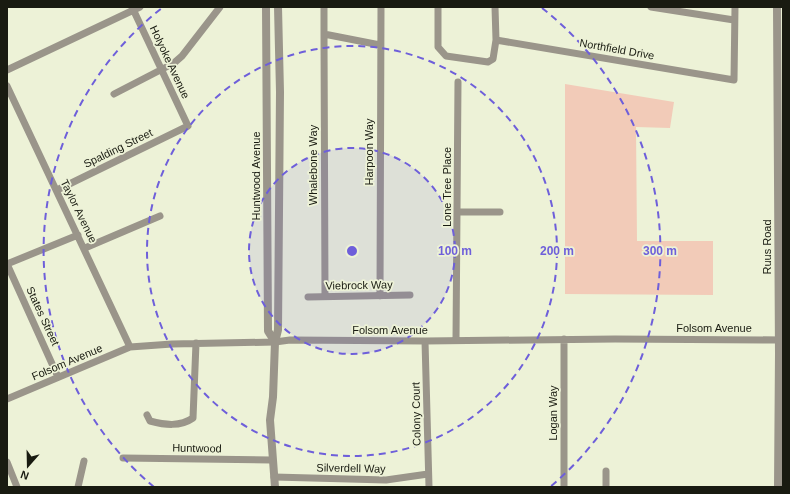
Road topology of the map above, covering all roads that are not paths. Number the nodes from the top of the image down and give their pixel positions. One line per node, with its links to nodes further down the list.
1 (220, 7): 16 (street)
2 (266, 7): 38 (street, Huntwood Avenue)
3 (278, 7): 38 (street, Huntwood Avenue)
4 (324, 7): 13 (street, Whalebone Way)
5 (380, 7): 15 (street, Harpoon Way)
6 (438, 7): 14 (street)
7 (495, 7): 14 (street)
8 (651, 7): 12 (street)
9 (735, 7): 12 (street)
10 (778, 7): 23 (street, Ruus Road)
11 (135, 8): 16 (street, Holyoke Avenue); 17 (street)
12 (734, 20): 14 (street, Northfield Drive)
13 (324, 34): 15 (street); 31 (street, Whalebone Way)
14 (496, 40)
15 (380, 45): 32 (street, Harpoon Way)
16 (161, 69): 20 (street); 21 (street, Holyoke Avenue)
17 (7, 70)
18 (458, 82): 24 (street, Lone Tree Place)
19 (7, 86): 22 (street, Taylor Avenue)
20 (114, 94)
21 (188, 126): 22 (street, Spalding Street)
22 (57, 190): 27 (street, Taylor Avenue)
23 (781, 193): 36 (street, Ruus Road)
24 (458, 212): 25 (street); 35 (street, Lone Tree Place)
25 (500, 212)
26 (160, 216): 28 (street)
27 (78, 235): 28 (street, Taylor Avenue); 29 (street)
28 (85, 248): 40 (street, Taylor Avenue)
29 (7, 264): 41 (street, States Street)
30 (410, 295): 32 (street, Viebrock Way)
31 (325, 296): 32 (street, Viebrock Way); 33 (street, Viebrock Way)
32 (380, 296)
33 (308, 297)
34 (564, 338): 35 (street, Folsom Avenue); 36 (street, Folsom Avenue); 56 (street, Logan Way)
35 (456, 340): 37 (street, Folsom Avenue)
36 (781, 340): 58 (street, Ruus Road)
37 (425, 341): 38 (street, Folsom Avenue); 50 (street, Colony Court)
38 (275, 342): 39 (street, Folsom Avenue); 45 (street, Huntwood Avenue)
39 (196, 343): 40 (street, Folsom Avenue); 43 (street)
40 (130, 347): 41 (street, Folsom Avenue)
41 (58, 377): 42 (street, Folsom Avenue)
42 (7, 399)
43 (147, 415)
44 (123, 458): 45 (street, Huntwood)
45 (271, 460): 51 (street, Huntwood Avenue)
46 (84, 461): 53 (street)
47 (7, 462): 48 (street)
48 (9, 471): 52 (street)
49 (606, 471): 57 (street)
50 (428, 474): 51 (street, Silverdell Way); 55 (street, Colony Court)
51 (274, 477): 54 (street, Huntwood Avenue)
52 (17, 487)
53 (78, 487)
54 (275, 487)
55 (428, 487)
56 (564, 487)
57 (606, 487)
58 (778, 487)

